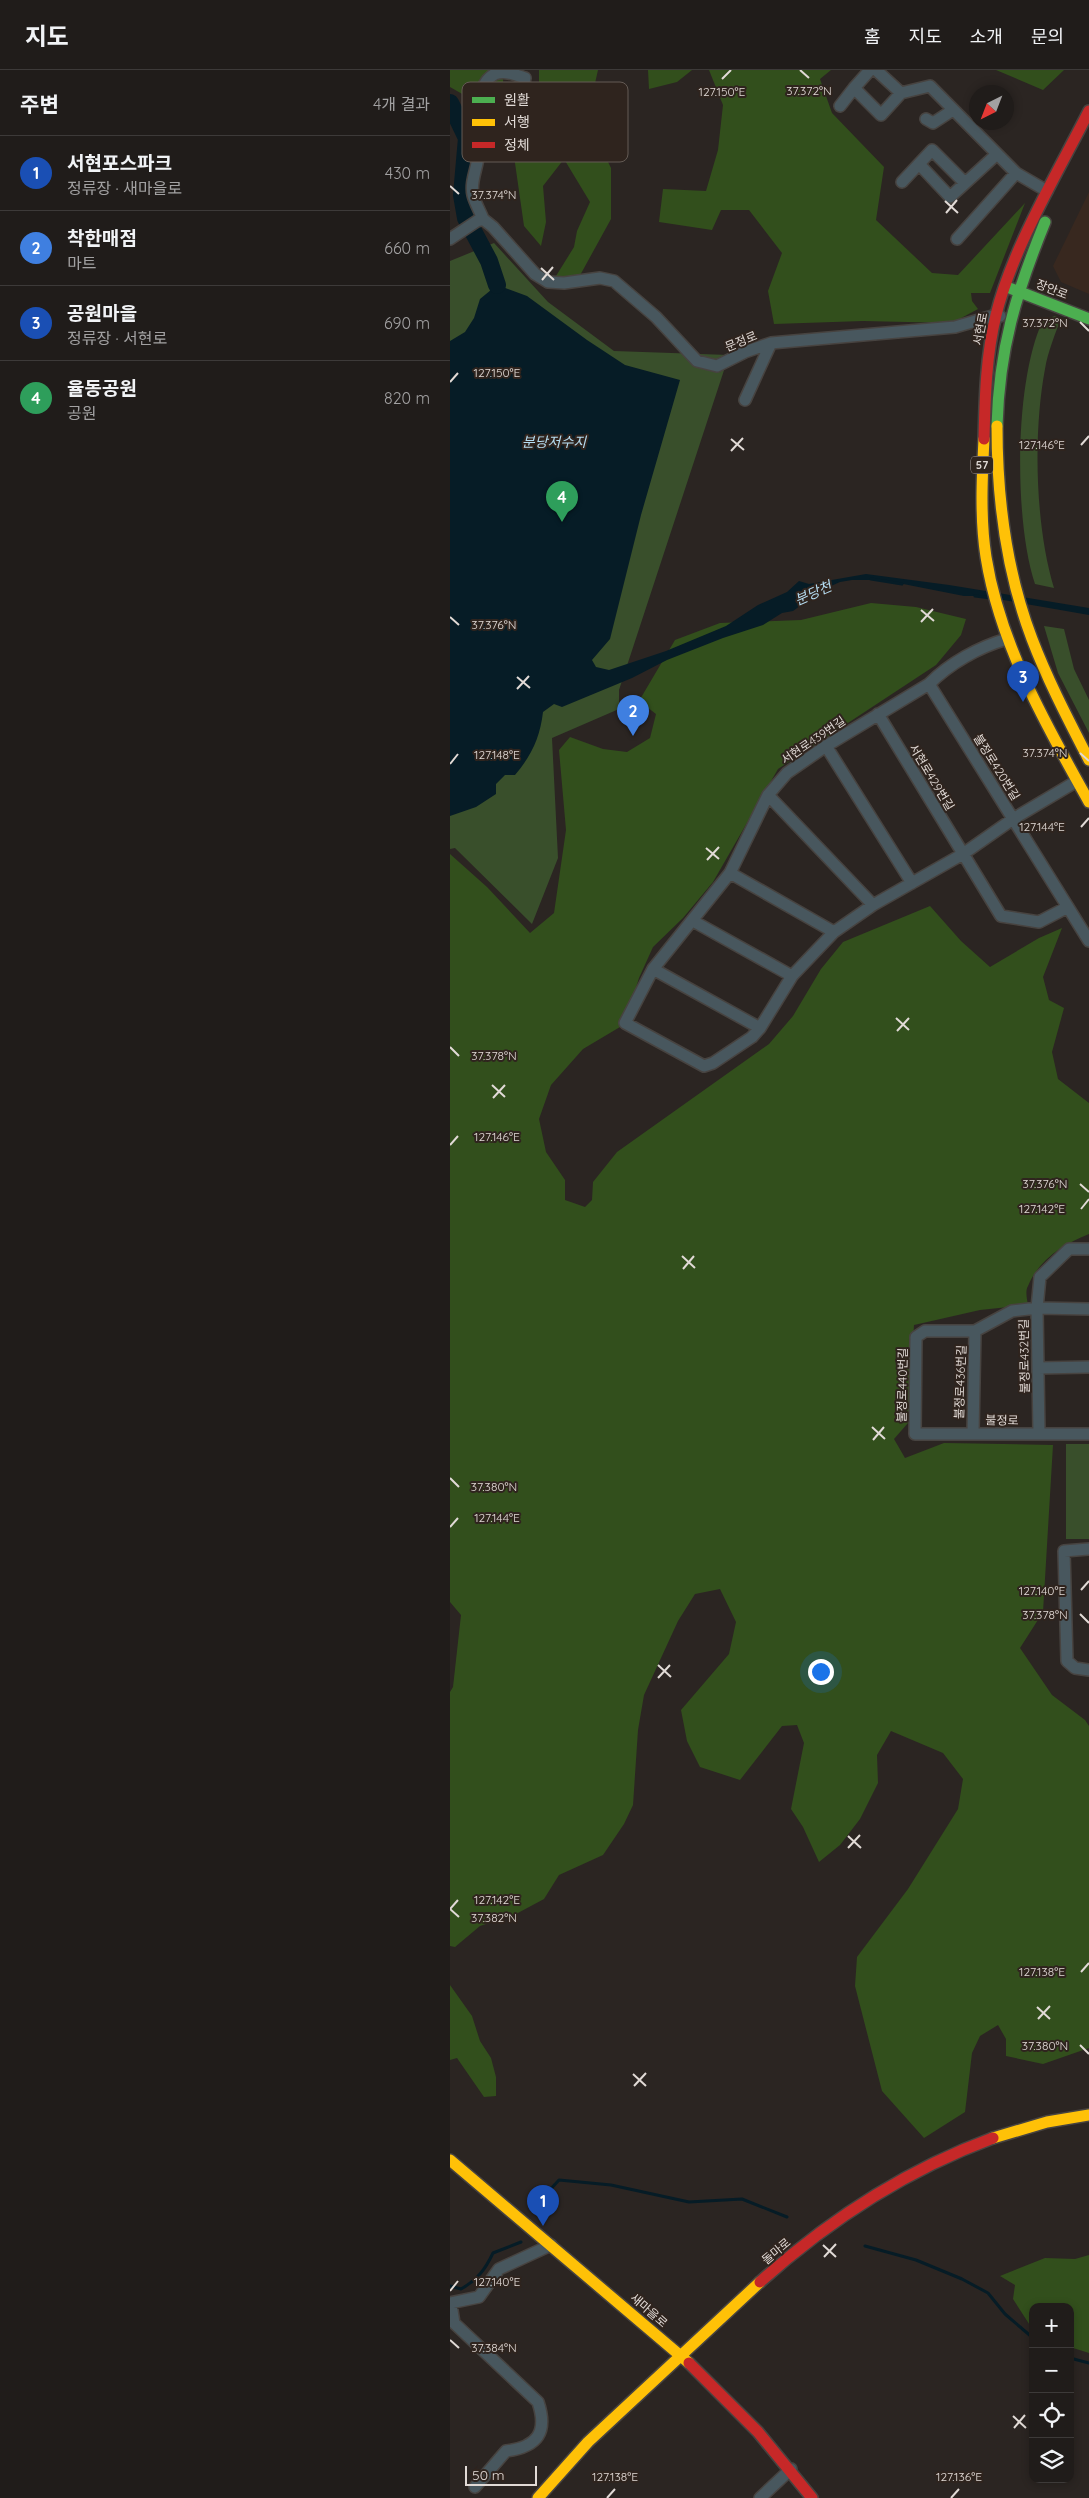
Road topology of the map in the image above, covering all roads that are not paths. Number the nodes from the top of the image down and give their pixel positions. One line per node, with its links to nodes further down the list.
1 (870, 70): 5 (street)
2 (876, 70): 6 (street)
3 (487, 82): 4 (street)
4 (524, 82)
5 (854, 88): 6 (street); 7 (street)
6 (901, 94): 8 (street)
7 (840, 106)
8 (953, 110): 10 (street); 12 (street)
9 (1089, 111): 18 (main road, 서현로 / 57)
10 (926, 119)
11 (1089, 134): 23 (main road, 57)
12 (997, 154): 15 (street); 17 (street)
13 (477, 162): 19 (street)
14 (919, 164): 16 (street); 17 (street); 17 (street)
15 (1016, 173): 18 (street); 21 (street)
16 (902, 182)
17 (965, 183)
18 (1047, 190): 22 (main road, 서현로 / 57)
19 (480, 220): 20 (street); 27 (street, 문정로)
20 (453, 237)
21 (958, 239)
22 (1005, 286): 23 (main road, 장안로); 24 (main road, 서현로 / 57)
23 (1018, 292): 25 (main road, 57); 26 (main road, 장안로)
24 (996, 315): 25 (street, 문정로); 27 (street, 문정로); 29 (main road, 서현로 / 57)
25 (1012, 318): 33 (main road, 57)
26 (1089, 319)
27 (771, 343): 28 (street)
28 (745, 400)
29 (1007, 639): 30 (street, 서현로439번길); 34 (main road, 57)
30 (929, 684): 31 (street, 서현로439번길); 37 (street, 불정로420번길)
31 (878, 714): 32 (street, 서현로439번길); 38 (street, 서현로429번길)
32 (826, 746): 35 (street, 서현로439번길); 40 (street)
33 (1089, 760)
34 (1077, 781): 36 (main road, 57); 37 (street)
35 (768, 795): 39 (street, 서현로439번길); 41 (street)
36 (1089, 802)
37 (1013, 819): 38 (street); 42 (street, 불정로420번길)
38 (963, 854): 40 (street); 42 (street, 서현로429번길)
39 (730, 874): 43 (street, 서현로439번길); 44 (street)
40 (912, 883): 41 (street)
41 (873, 905): 44 (street)
42 (1068, 907): 45 (street, 불정로420번길)
43 (692, 921): 46 (street, 서현로439번길); 47 (street)
44 (834, 932): 47 (street)
45 (1089, 941)
46 (653, 969): 48 (street); 48 (street, 서현로439번길)
47 (792, 976): 48 (street)
48 (760, 1028)
49 (1089, 1249): 50 (street, 불정로432번길)
50 (1037, 1308): 51 (street); 52 (street); 54 (street, 불정로432번길)
51 (1089, 1309)
52 (975, 1331): 55 (street, 불정로436번길); 56 (street, 불정로440번길)
53 (1089, 1367): 54 (street)
54 (1038, 1368): 57 (street, 불정로432번길)
55 (972, 1433): 56 (street, 불정로); 57 (street, 불정로)
56 (915, 1434)
57 (1039, 1434): 58 (street, 불정로)
58 (1089, 1434)
59 (1089, 1550): 60 (street)
60 (1089, 1670)
61 (1089, 2115): 65 (main road, 돌마로)
62 (450, 2160): 63 (main road, 새마을로)
63 (551, 2245): 64 (street); 65 (main road, 새마을로)
64 (451, 2304): 67 (street)
65 (682, 2356): 66 (main road, 새마을로); 68 (main road, 돌마로)
66 (791, 2469): 69 (street); 70 (main road, 새마을로)
67 (475, 2487)
68 (538, 2498)
69 (760, 2498)
70 (812, 2498)

